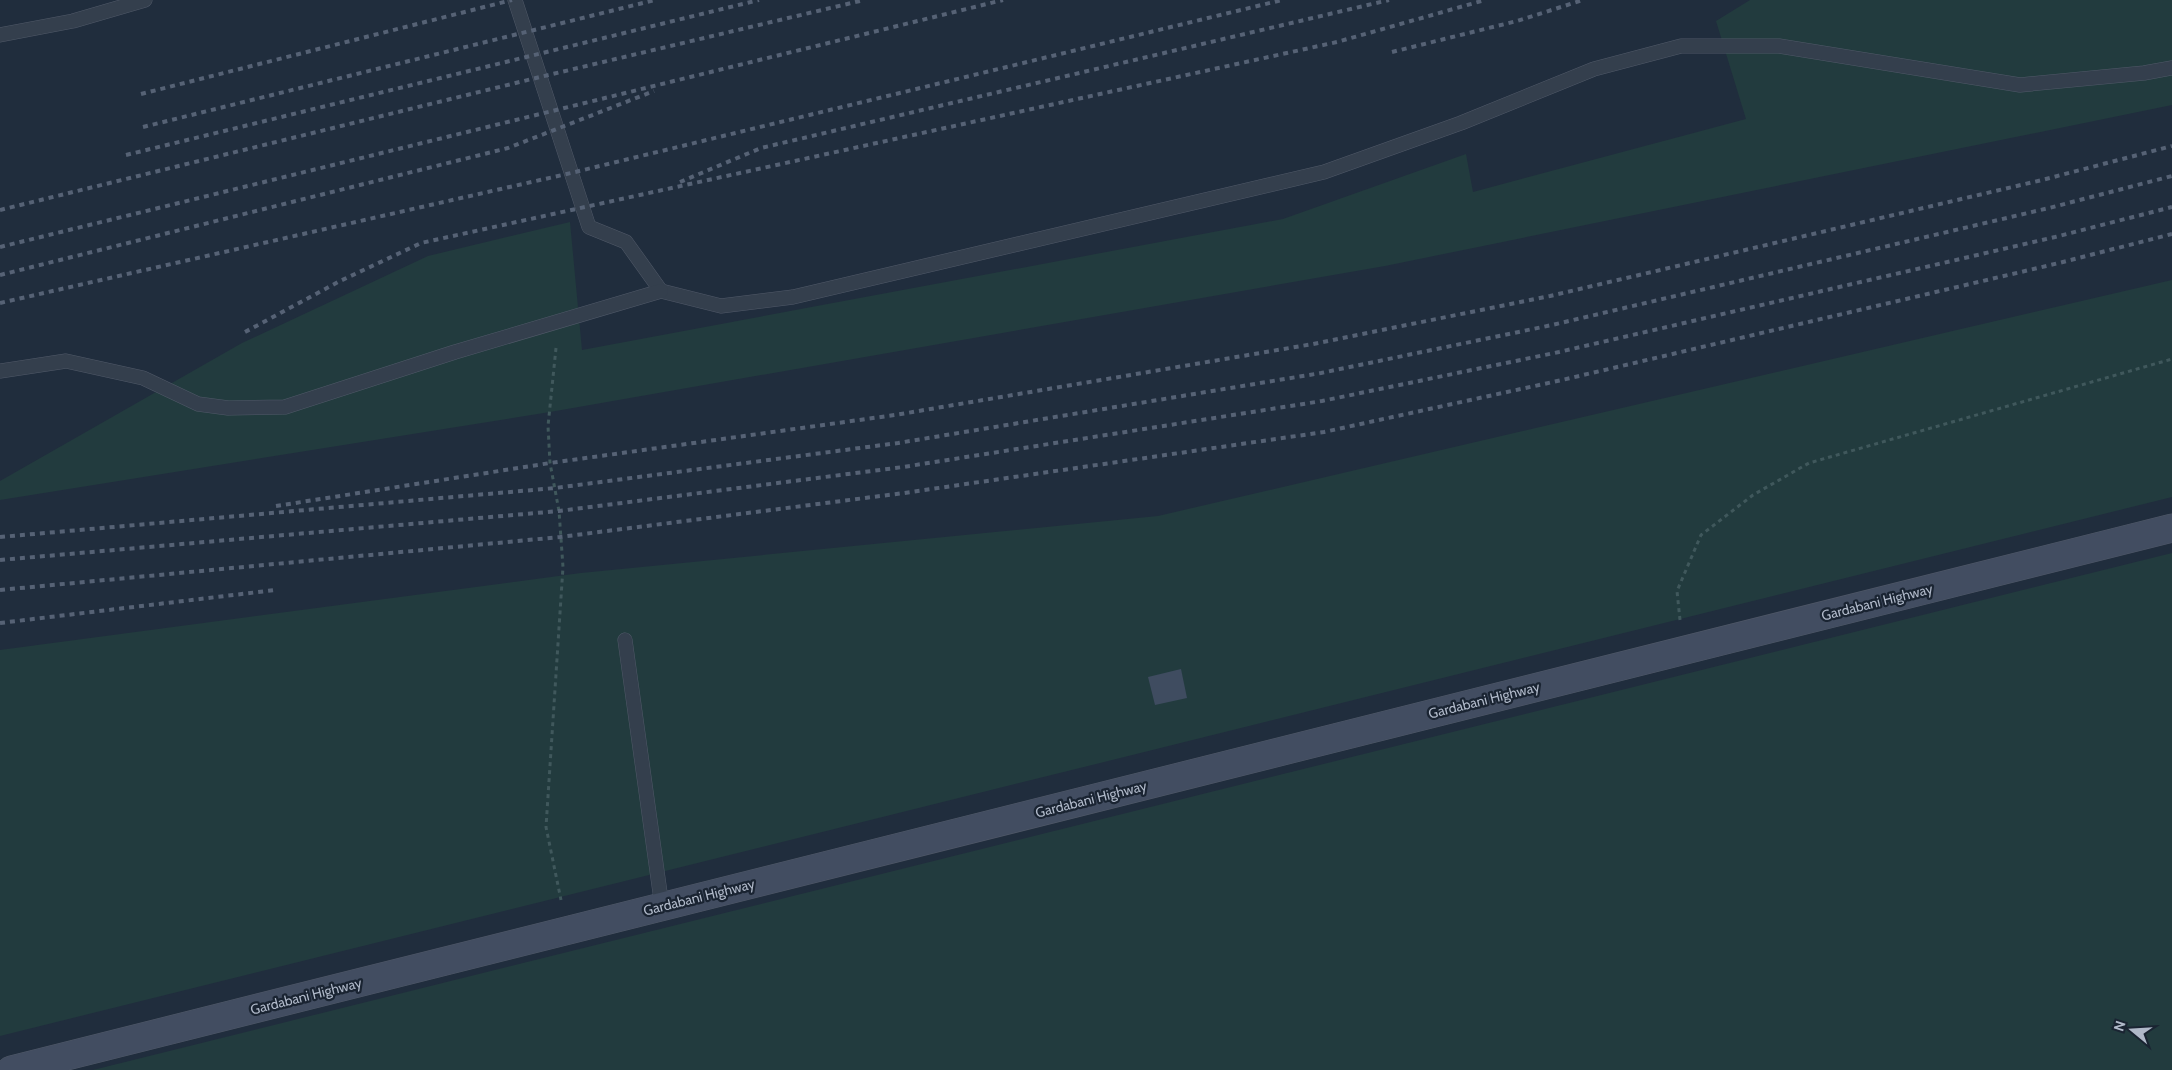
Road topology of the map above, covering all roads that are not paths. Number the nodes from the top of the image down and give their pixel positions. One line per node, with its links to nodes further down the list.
1 (145, 0): 3 (lane)
2 (515, 0): 5 (lane)
3 (0, 35)
4 (2172, 68): 5 (lane)
5 (662, 291): 6 (lane)
6 (0, 371)
7 (2172, 528): 9 (main road, Gardabani Highway)
8 (625, 640): 9 (lane)
9 (662, 907): 10 (main road, Gardabani Highway)
10 (11, 1070)

